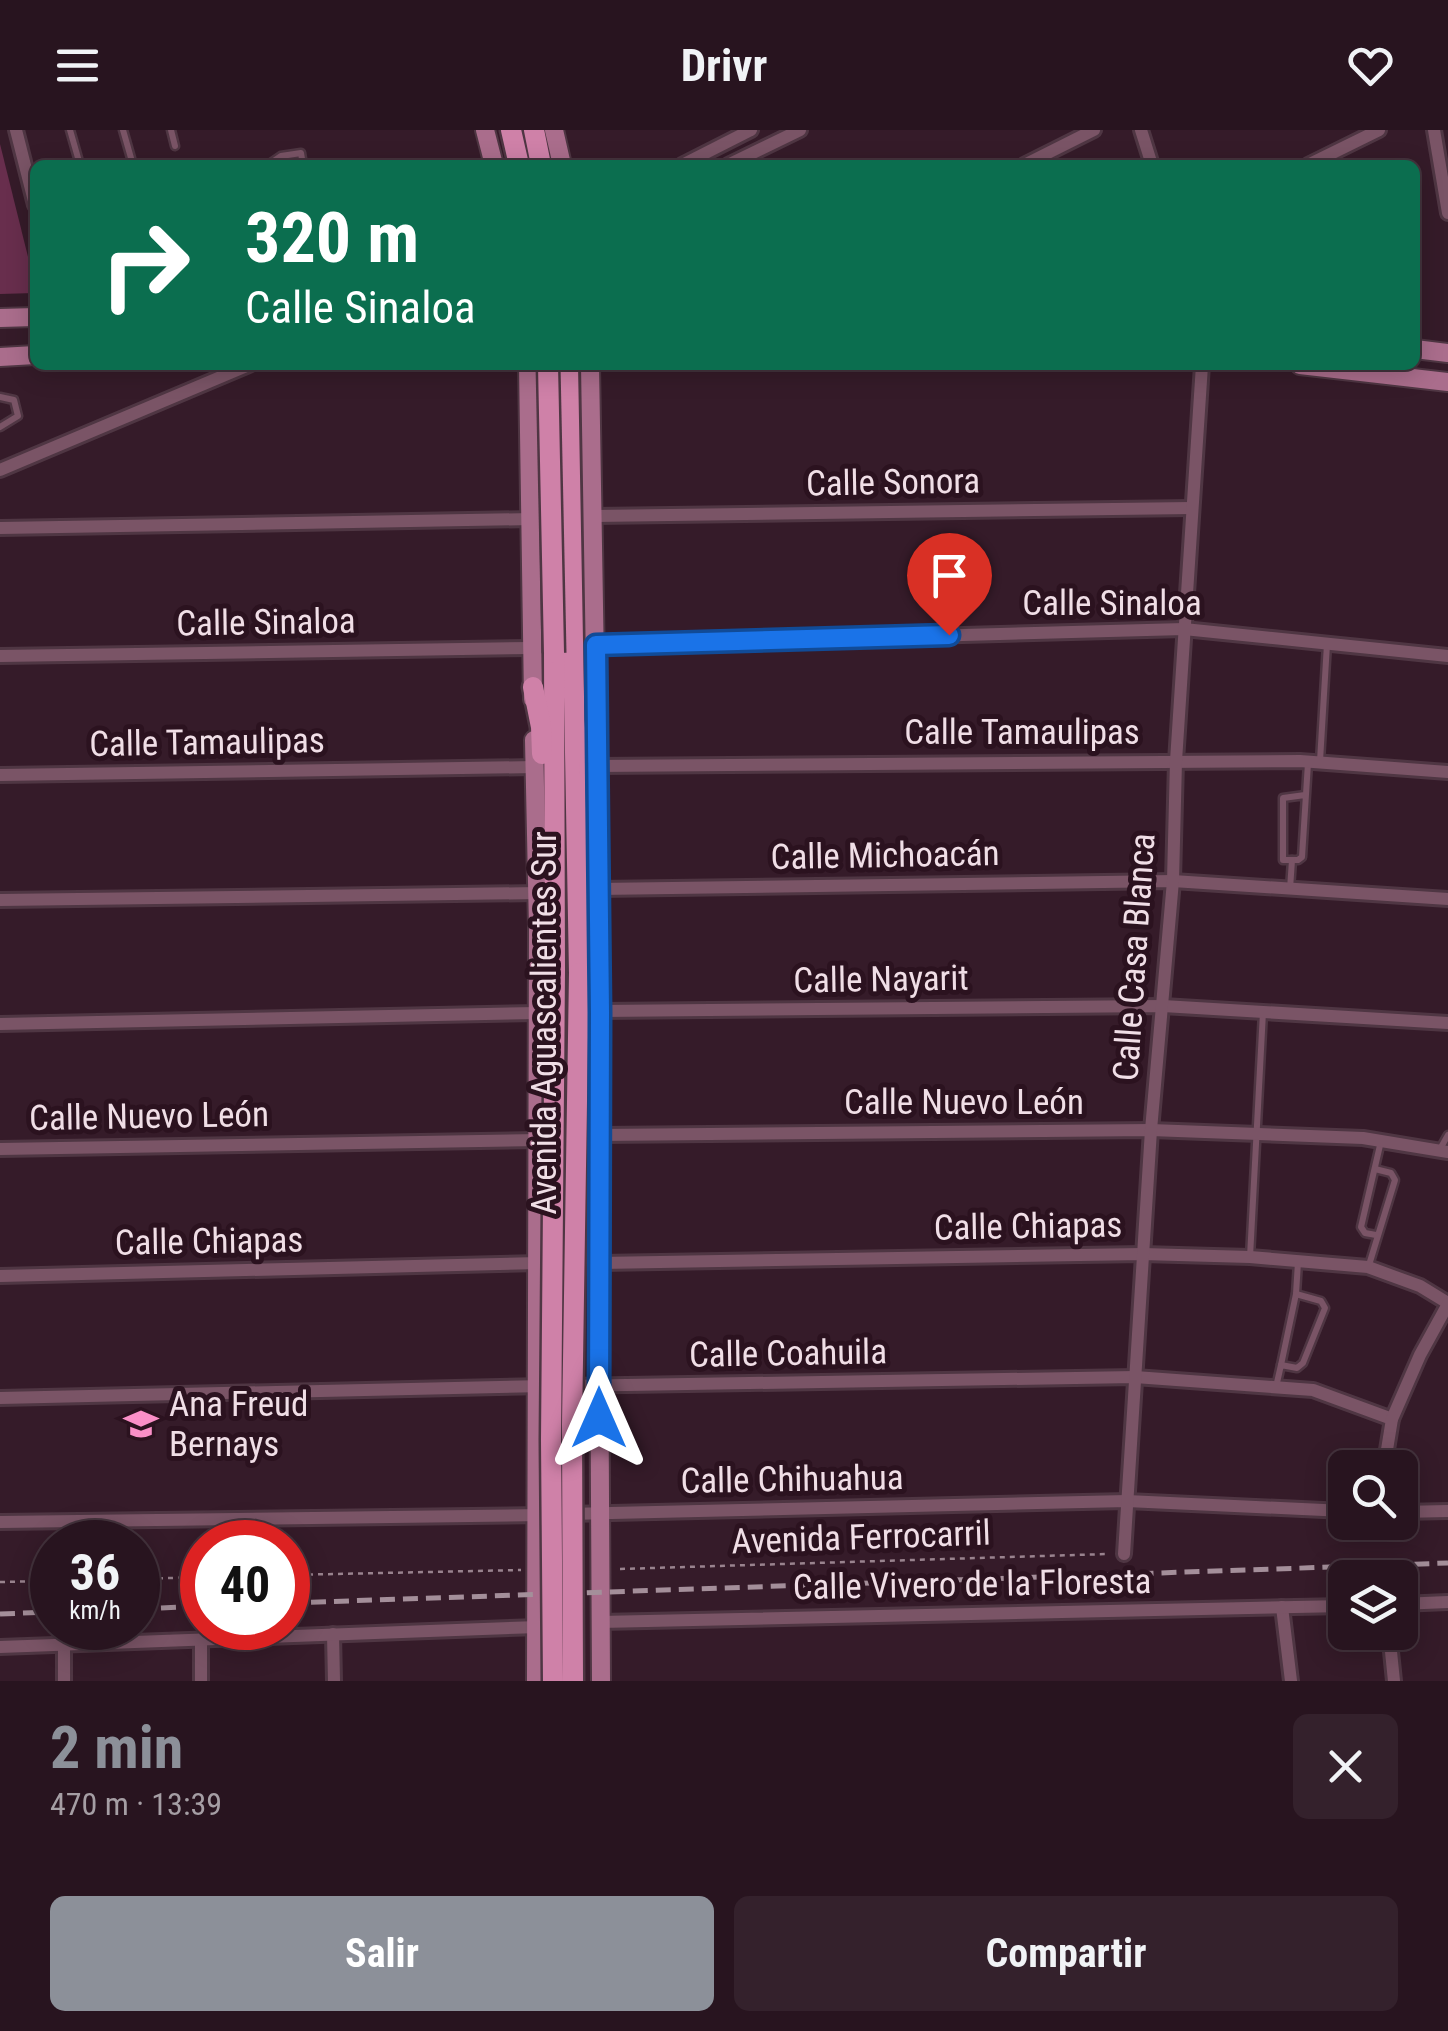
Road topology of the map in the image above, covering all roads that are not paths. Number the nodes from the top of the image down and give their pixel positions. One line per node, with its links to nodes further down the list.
1 (16, 130): 30 (street)
2 (70, 130): 18 (lane)
3 (123, 130): 17 (lane)
4 (171, 130): 16 (lane)
5 (485, 130): 21 (street)
6 (511, 130): 22 (main road)
7 (534, 130): 23 (main road)
8 (554, 130): 24 (street)
9 (751, 130): 25 (street)
10 (800, 130): 15 (street)
11 (1094, 130): 27 (street)
12 (1141, 130): 28 (street)
13 (1379, 130): 29 (street)
14 (1434, 130): 31 (street)
15 (778, 135): 26 (street)
16 (175, 146)
17 (131, 158)
18 (79, 160)
19 (275, 160): 20 (lane)
20 (303, 160)
21 (493, 160)
22 (518, 160)
23 (540, 160)
24 (561, 160)
25 (692, 160)
26 (736, 160)
27 (1034, 160)
28 (1150, 160)
29 (1318, 160)
30 (30, 185)
31 (1448, 212)
32 (0, 318): 33 (street)
33 (30, 318)
34 (1420, 349): 35 (street)
35 (1448, 352)
36 (30, 355): 37 (street)
37 (0, 358)
38 (238, 370): 50 (street)
39 (528, 370): 47 (street, Avenida Aguascalientes Sur)
40 (542, 370): 47 (street)
41 (549, 370): 59 (main road, Avenida Aguascalientes Sur, bridge)
42 (570, 370): 59 (main road, Avenida Aguascalientes Sur)
43 (1202, 370): 51 (street, Calle Casa Blanca)
44 (1344, 370): 46 (street)
45 (590, 374): 52 (street, Avenida Aguascalientes Sur)
46 (1448, 382)
47 (529, 392): 53 (street, Avenida Aguascalientes Sur)
48 (0, 397): 49 (lane)
49 (0, 427)
50 (0, 470)
51 (1192, 508): 52 (street, Calle Sonora); 55 (street, Calle Casa Blanca)
52 (594, 516): 57 (street, Avenida Aguascalientes Sur)
53 (532, 519): 54 (street); 58 (street, Avenida Aguascalientes Sur)
54 (0, 528)
55 (1184, 629): 56 (street, Calle Sinaloa); 57 (street, Calle Sinaloa); 64 (street, Calle Casa Blanca)
56 (1327, 642): 61 (street, Calle Sinaloa); 65 (lane)
57 (596, 645): 63 (street, Avenida Aguascalientes Sur)
58 (532, 648): 60 (street, Calle Sinaloa); 62 (street, Avenida Aguascalientes Sur)
59 (564, 655): 71 (main road, Avenida Aguascalientes Sur)
60 (0, 656)
61 (1448, 656)
62 (533, 687): 67 (street, Avenida Aguascalientes Sur); 71 (main road)
63 (596, 712): 66 (street, Avenida Aguascalientes Sur); 71 (main road)
64 (1176, 761): 65 (street, Calle Tamaulipas); 66 (street, Calle Tamaulipas); 73 (street, Calle Casa Blanca)
65 (1314, 762): 68 (street, Calle Tamaulipas); 70 (lane)
66 (596, 766): 74 (street, Avenida Aguascalientes Sur)
67 (535, 767): 69 (street, Calle Tamaulipas); 76 (street, Avenida Aguascalientes Sur)
68 (1448, 772)
69 (0, 775)
70 (1305, 795): 72 (lane); 72 (lane)
71 (567, 802): 137 (main road, Avenida Aguascalientes Sur, bridge); 138 (main road, Avenida Aguascalientes Sur, bridge)
72 (1292, 860): 75 (lane)
73 (1173, 881): 74 (street, Calle Michoacán); 75 (street, Calle Michoacán); 79 (street, Calle Casa Blanca)
74 (598, 889): 81 (street, Avenida Aguascalientes Sur)
75 (1290, 890): 77 (street, Calle Michoacán)
76 (538, 893): 78 (street); 82 (street, Avenida Aguascalientes Sur)
77 (1448, 899)
78 (0, 900)
79 (1163, 1006): 80 (street, Calle Nayarit); 81 (street, Calle Nayarit); 85 (street, Calle Casa Blanca)
80 (1264, 1011): 83 (street, Calle Nayarit); 86 (lane)
81 (600, 1012): 87 (street, Avenida Aguascalientes Sur)
82 (537, 1013): 84 (street); 89 (street, Avenida Aguascalientes Sur)
83 (1448, 1023)
84 (0, 1024)
85 (1152, 1130): 86 (street, Calle Nuevo León); 87 (street, Calle Nuevo León); 95 (street, Calle Casa Blanca)
86 (1257, 1134): 90 (street, Calle Nuevo León); 96 (lane)
87 (600, 1135): 99 (street, Avenida Aguascalientes Sur)
88 (1448, 1135): 92 (lane)
89 (538, 1140): 91 (street, Calle Nuevo León); 98 (street, Avenida Aguascalientes Sur)
90 (1382, 1140): 92 (street, Calle Nuevo León); 93 (lane)
91 (0, 1149)
92 (1444, 1151)
93 (1375, 1169): 94 (lane); 94 (lane)
94 (1376, 1235): 100 (lane)
95 (1143, 1254): 96 (street, Calle Chiapas); 99 (street, Calle Chiapas); 105 (street, Calle Casa Blanca)
96 (1250, 1257): 97 (street, Calle Chiapas)
97 (1298, 1261): 100 (street, Calle Chiapas); 102 (lane)
98 (539, 1263): 101 (street, Calle Chiapas); 106 (street, Avenida Aguascalientes Sur)
99 (600, 1264): 107 (street, Avenida Aguascalientes Sur)
100 (1368, 1267): 103 (street, Calle Chiapas)
101 (0, 1276)
102 (1296, 1294): 104 (lane); 104 (lane)
103 (1448, 1304): 110 (street)
104 (1281, 1365): 108 (lane)
105 (1135, 1377): 107 (street, Calle Coahuila); 108 (street, Calle Coahuila); 112 (street, Calle Casa Blanca)
106 (537, 1386): 107 (street, Calle Coahuila); 109 (street, Calle Coahuila); 117 (street, Avenida Aguascalientes Sur)
107 (599, 1386): 116 (street, Avenida Aguascalientes Sur)
108 (1276, 1387): 110 (street, Calle Coahuila)
109 (0, 1398)
110 (1392, 1419): 111 (street)
111 (1387, 1450)
112 (1127, 1501): 113 (street, Calle Chihuahua); 116 (street, Calle Chihuahua); 119 (street, Calle Casa Blanca)
113 (1328, 1510)
114 (1448, 1511): 115 (street)
115 (1418, 1512)
116 (598, 1514): 117 (street, Calle Chihuahua); 124 (street, Avenida Aguascalientes Sur)
117 (537, 1515): 118 (street, Calle Chihuahua); 125 (street, Avenida Aguascalientes Sur)
118 (0, 1522)
119 (1124, 1554)
120 (1448, 1602): 121 (street)
121 (1418, 1603)
122 (1328, 1606): 123 (street, Calle Vivero de la Floresta)
123 (1282, 1607): 124 (street, Calle Vivero de la Floresta); 140 (street)
124 (600, 1622): 139 (street, Avenida Aguascalientes Sur)
125 (538, 1627): 126 (street); 136 (street, Avenida Aguascalientes Sur)
126 (333, 1634): 127 (street); 135 (street)
127 (310, 1635)
128 (30, 1646): 129 (street)
129 (0, 1647)
130 (64, 1650): 133 (street)
131 (201, 1650): 134 (street)
132 (1390, 1650): 141 (street)
133 (64, 1681)
134 (201, 1681)
135 (334, 1681)
136 (536, 1681)
137 (553, 1681)
138 (573, 1681)
139 (600, 1681)
140 (1291, 1681)
141 (1394, 1681)

